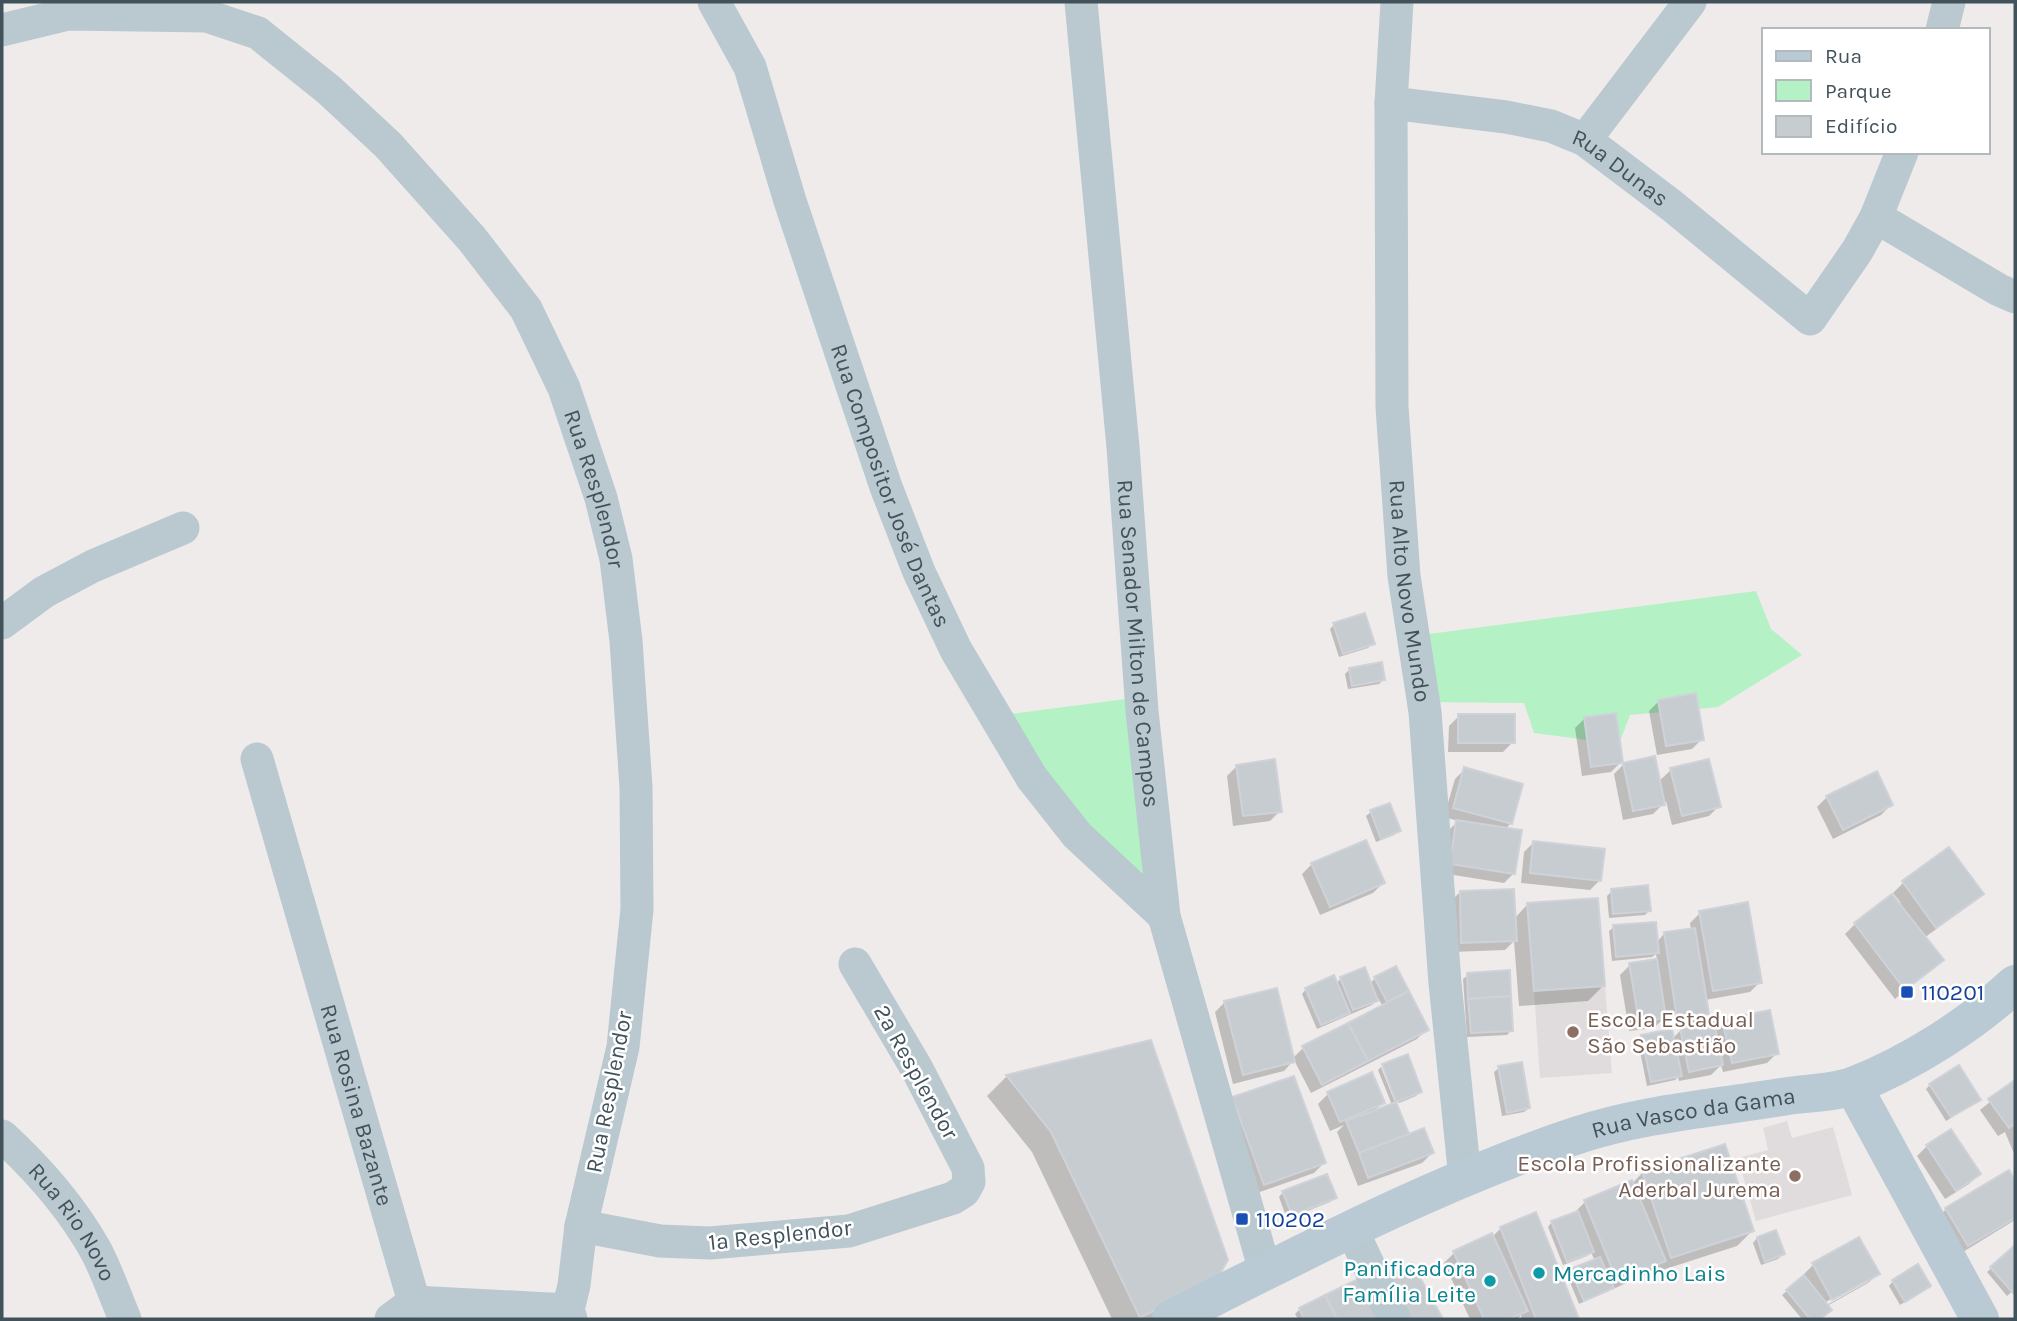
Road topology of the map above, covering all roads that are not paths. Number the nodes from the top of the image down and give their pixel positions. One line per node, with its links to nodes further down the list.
1 (149, 2): 7 (street)
2 (714, 2): 18 (street, Rua Compositor José Dantas)
3 (1082, 2): 18 (street, Rua Senador Milton de Campos)
4 (1397, 2): 10 (street, Rua Alto Novo Mundo)
5 (1690, 2): 11 (street)
6 (1949, 2): 8 (street)
7 (113, 15): 9 (street, Rua Resplendor); 25 (street, Rua Resplendor)
8 (1942, 28)
9 (2, 30)
10 (1391, 103): 11 (street, Rua Dunas); 23 (street, Rua Alto Novo Mundo)
11 (1585, 140): 13 (street, Rua Dunas)
12 (1901, 154): 13 (street)
13 (1876, 217): 14 (street)
14 (2007, 293)
15 (183, 528): 16 (street)
16 (2, 623)
17 (257, 759): 28 (street, Rua Rosina Bazante)
18 (1164, 916): 27 (street, Rua Senador Milton de Campos)
19 (855, 964): 24 (street, 2ª Resplendor)
20 (2015, 984): 21 (main road, Rua Vasco da Gama)
21 (1853, 1086): 23 (main road, Rua Vasco da Gama); 33 (main road)
22 (2, 1136): 30 (street, Rua Rio Novo)
23 (1465, 1178): 26 (main road, Rua Vasco da Gama)
24 (969, 1182): 25 (street, 1ª Resplendor)
25 (580, 1226): 29 (street, Rua Resplendor)
26 (1352, 1230): 27 (main road, Rua Vasco da Gama); 32 (street)
27 (1265, 1272): 31 (main road, Rua Vasco da Gama)
28 (403, 1311): 29 (street, Rua Rosina Bazante)
29 (570, 1314)
30 (125, 1319)
31 (1171, 1319)
32 (1394, 1319)
33 (1980, 1319)

